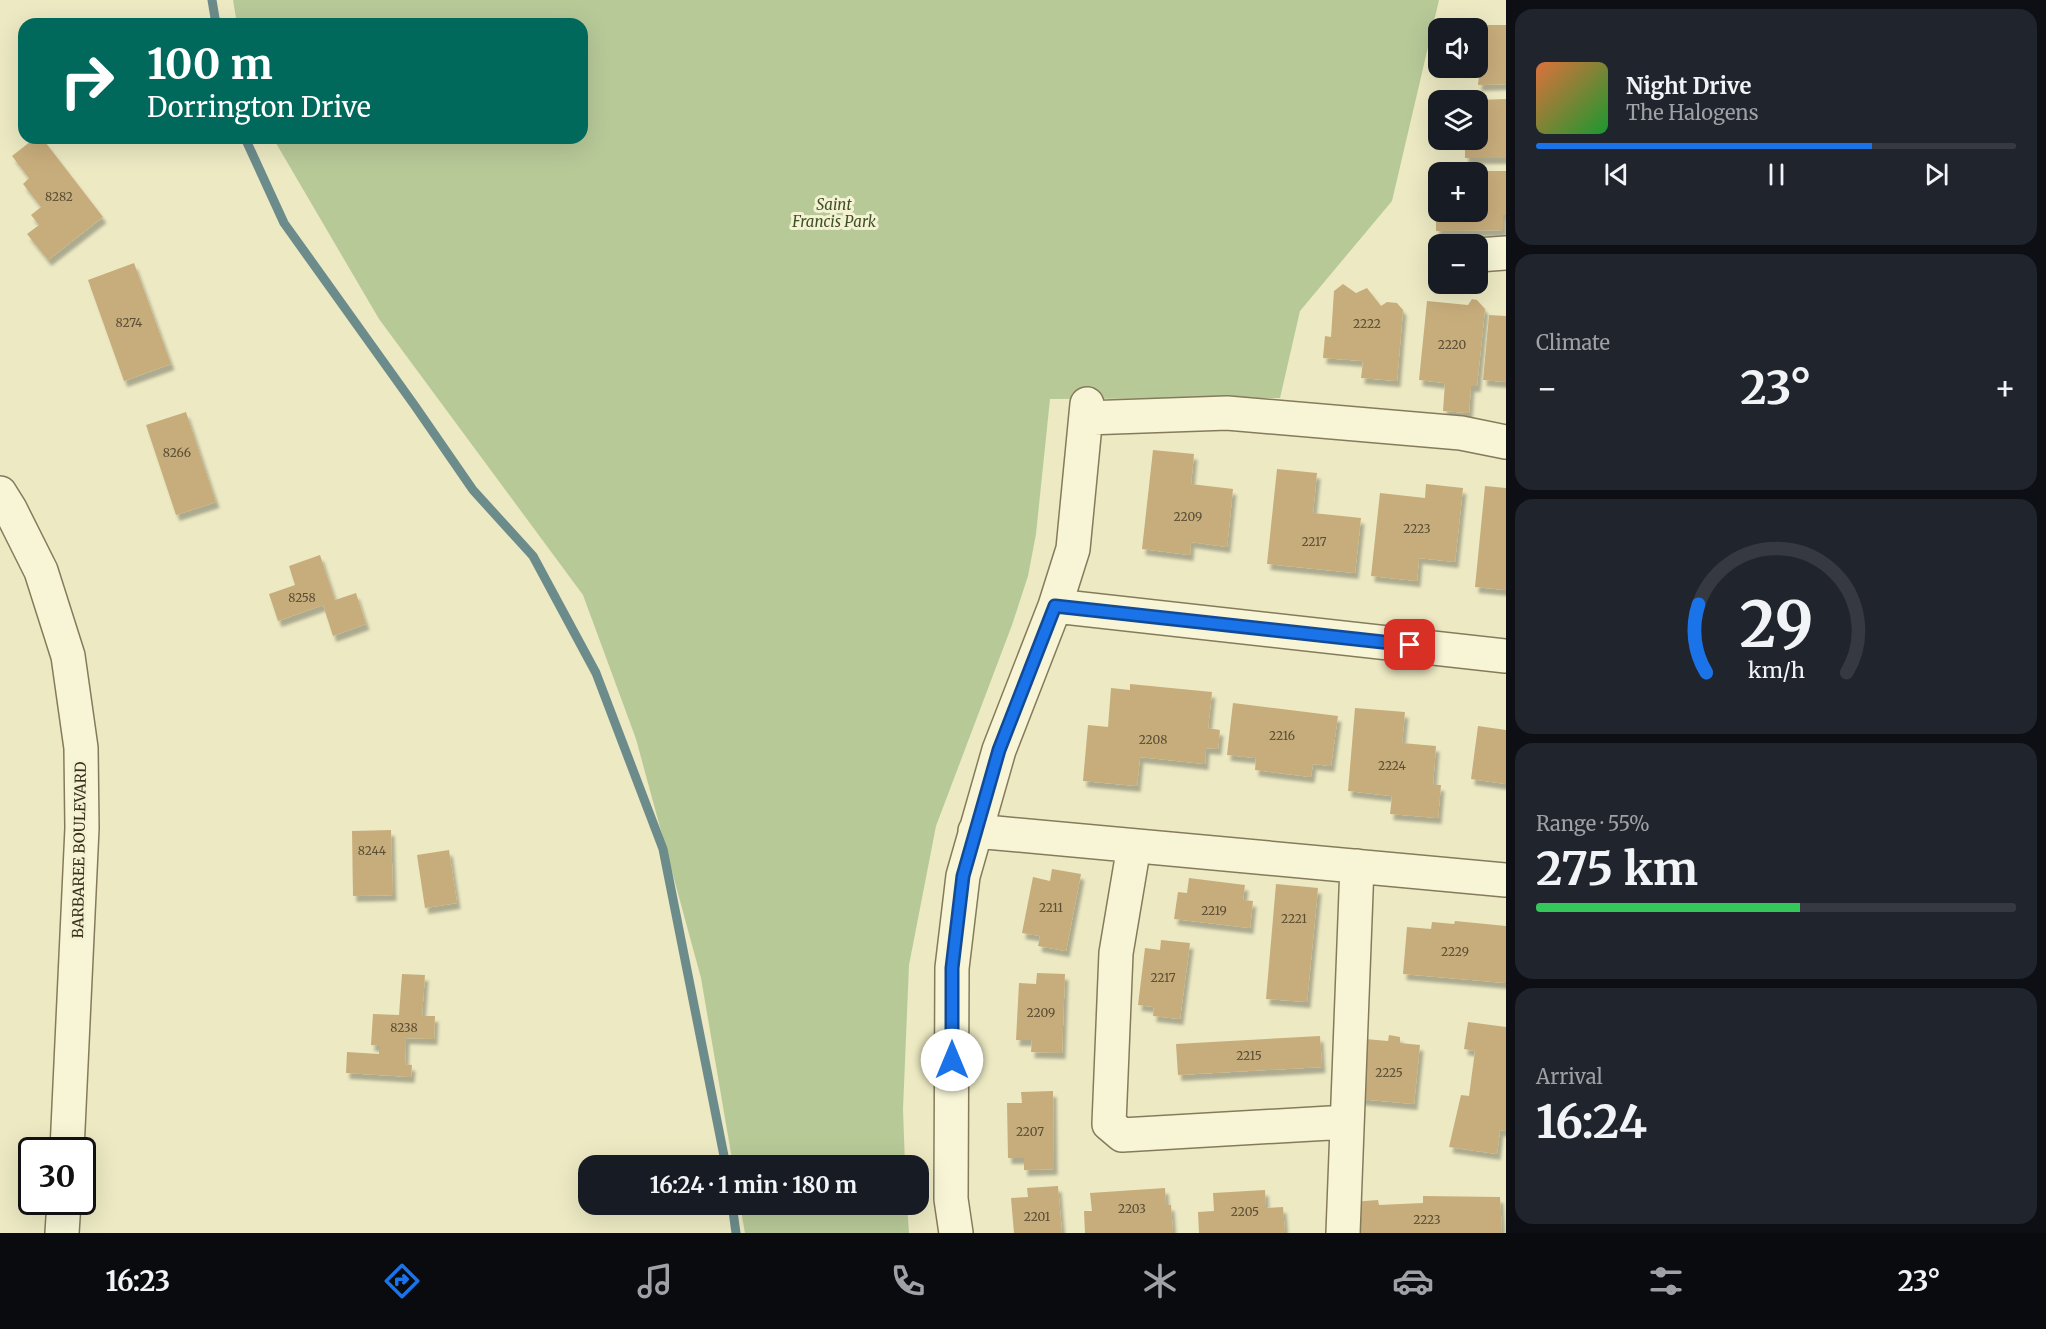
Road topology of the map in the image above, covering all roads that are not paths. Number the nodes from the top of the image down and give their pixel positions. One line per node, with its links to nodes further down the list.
1 (1506, 254): 2 (street)
2 (1488, 255)
3 (1506, 442): 5 (street)
4 (0, 493): 12 (street, BARBAREE BOULEVARD)
5 (1055, 606): 6 (street); 7 (street)
6 (1506, 656)
7 (975, 831): 8 (street); 15 (street)
8 (1134, 846): 9 (street); 11 (street)
9 (1357, 866): 10 (street); 11 (street)
10 (1506, 880)
11 (1347, 1122): 16 (street)
12 (68, 1137)
13 (64, 1215): 14 (street)
14 (63, 1233)
15 (956, 1233)
16 (1343, 1233)

